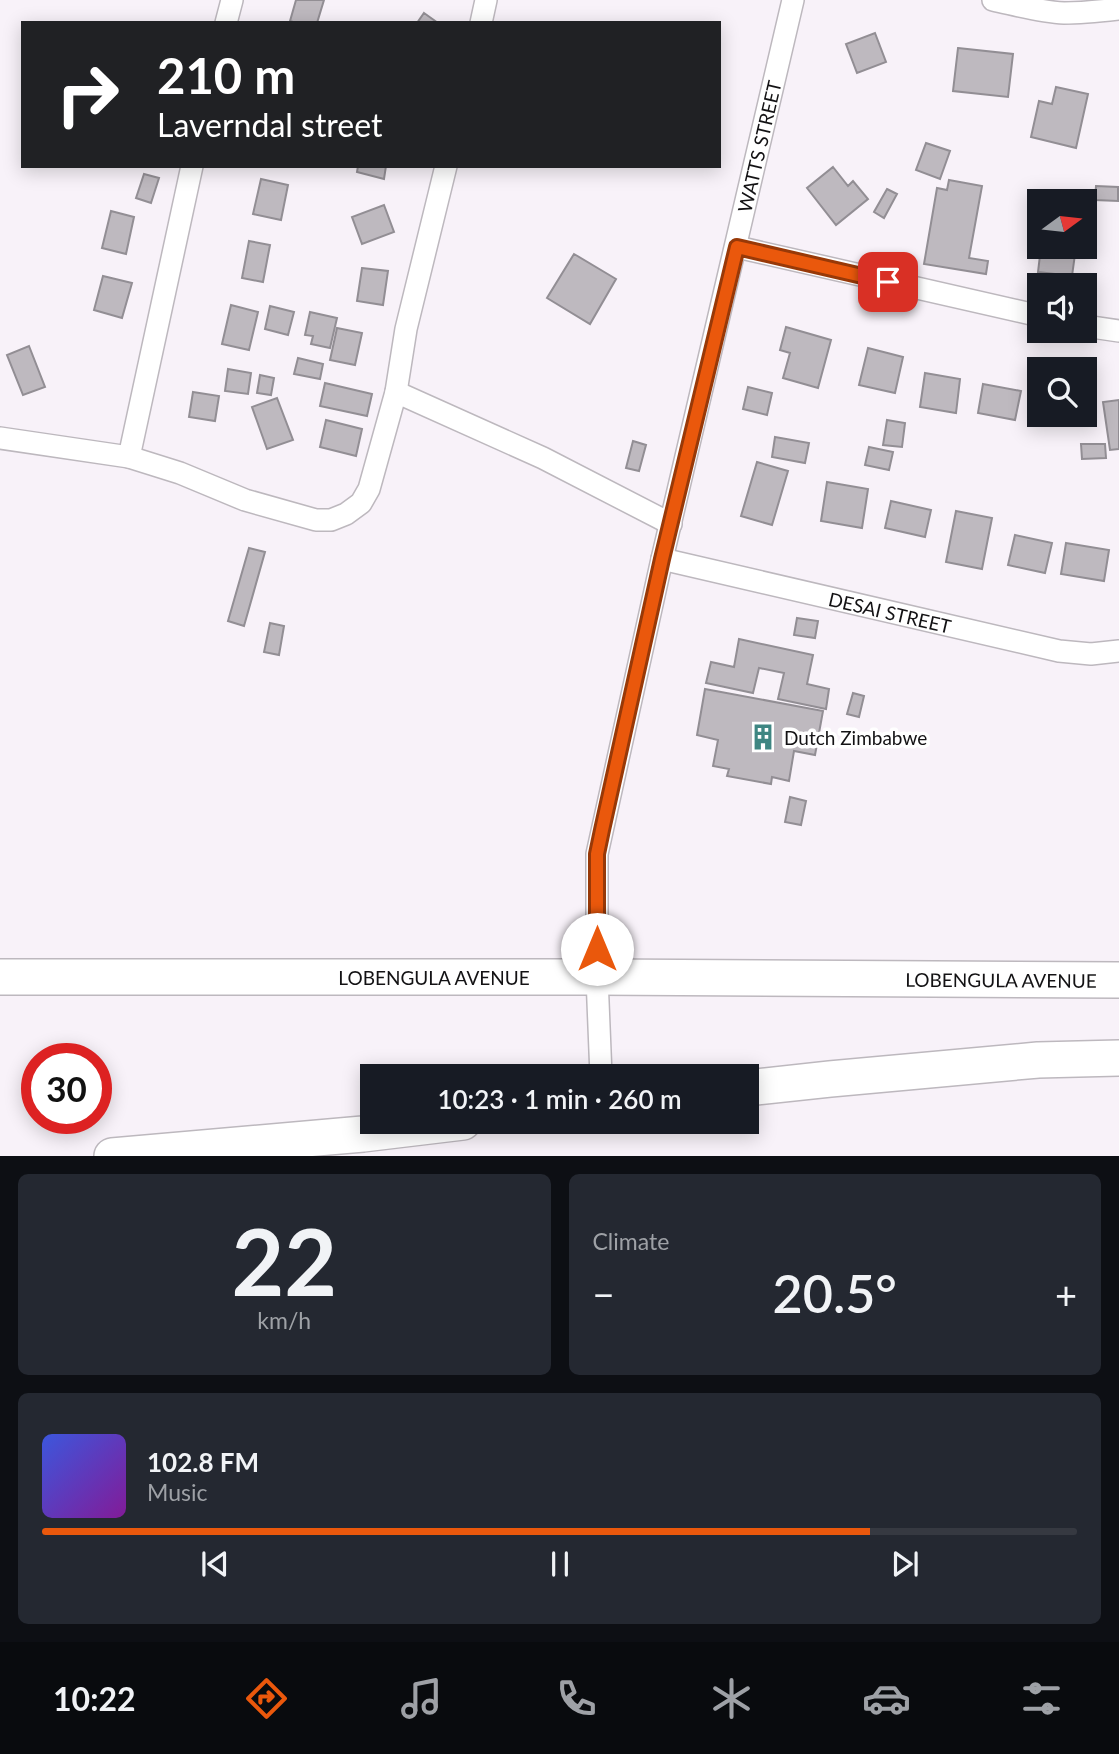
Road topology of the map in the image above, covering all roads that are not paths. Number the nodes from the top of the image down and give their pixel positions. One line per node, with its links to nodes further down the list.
1 (232, 0): 6 (street)
2 (486, 0): 7 (street)
3 (793, 0): 10 (street, WATTS STREET)
4 (993, 0): 5 (street)
5 (1119, 9)
6 (227, 21)
7 (481, 21)
8 (192, 168): 16 (street)
9 (446, 168): 14 (street)
10 (737, 247): 11 (street); 17 (street, WATTS STREET)
11 (1027, 313)
12 (1097, 328): 13 (street)
13 (1119, 331)
14 (396, 392): 16 (street); 17 (street)
15 (0, 438): 16 (street)
16 (128, 457)
17 (671, 524): 18 (street, WATTS STREET)
18 (662, 559): 19 (street, DESAI STREET); 21 (street, WATTS STREET)
19 (1119, 651)
20 (0, 977): 21 (highway, LOBENGULA AVENUE)
21 (597, 977): 22 (highway, LOBENGULA AVENUE); 24 (street, WATTS STREET)
22 (1119, 980)
23 (1119, 1058): 25 (highway)
24 (601, 1064)
25 (759, 1087)
26 (363, 1134): 27 (highway)
27 (112, 1156)

